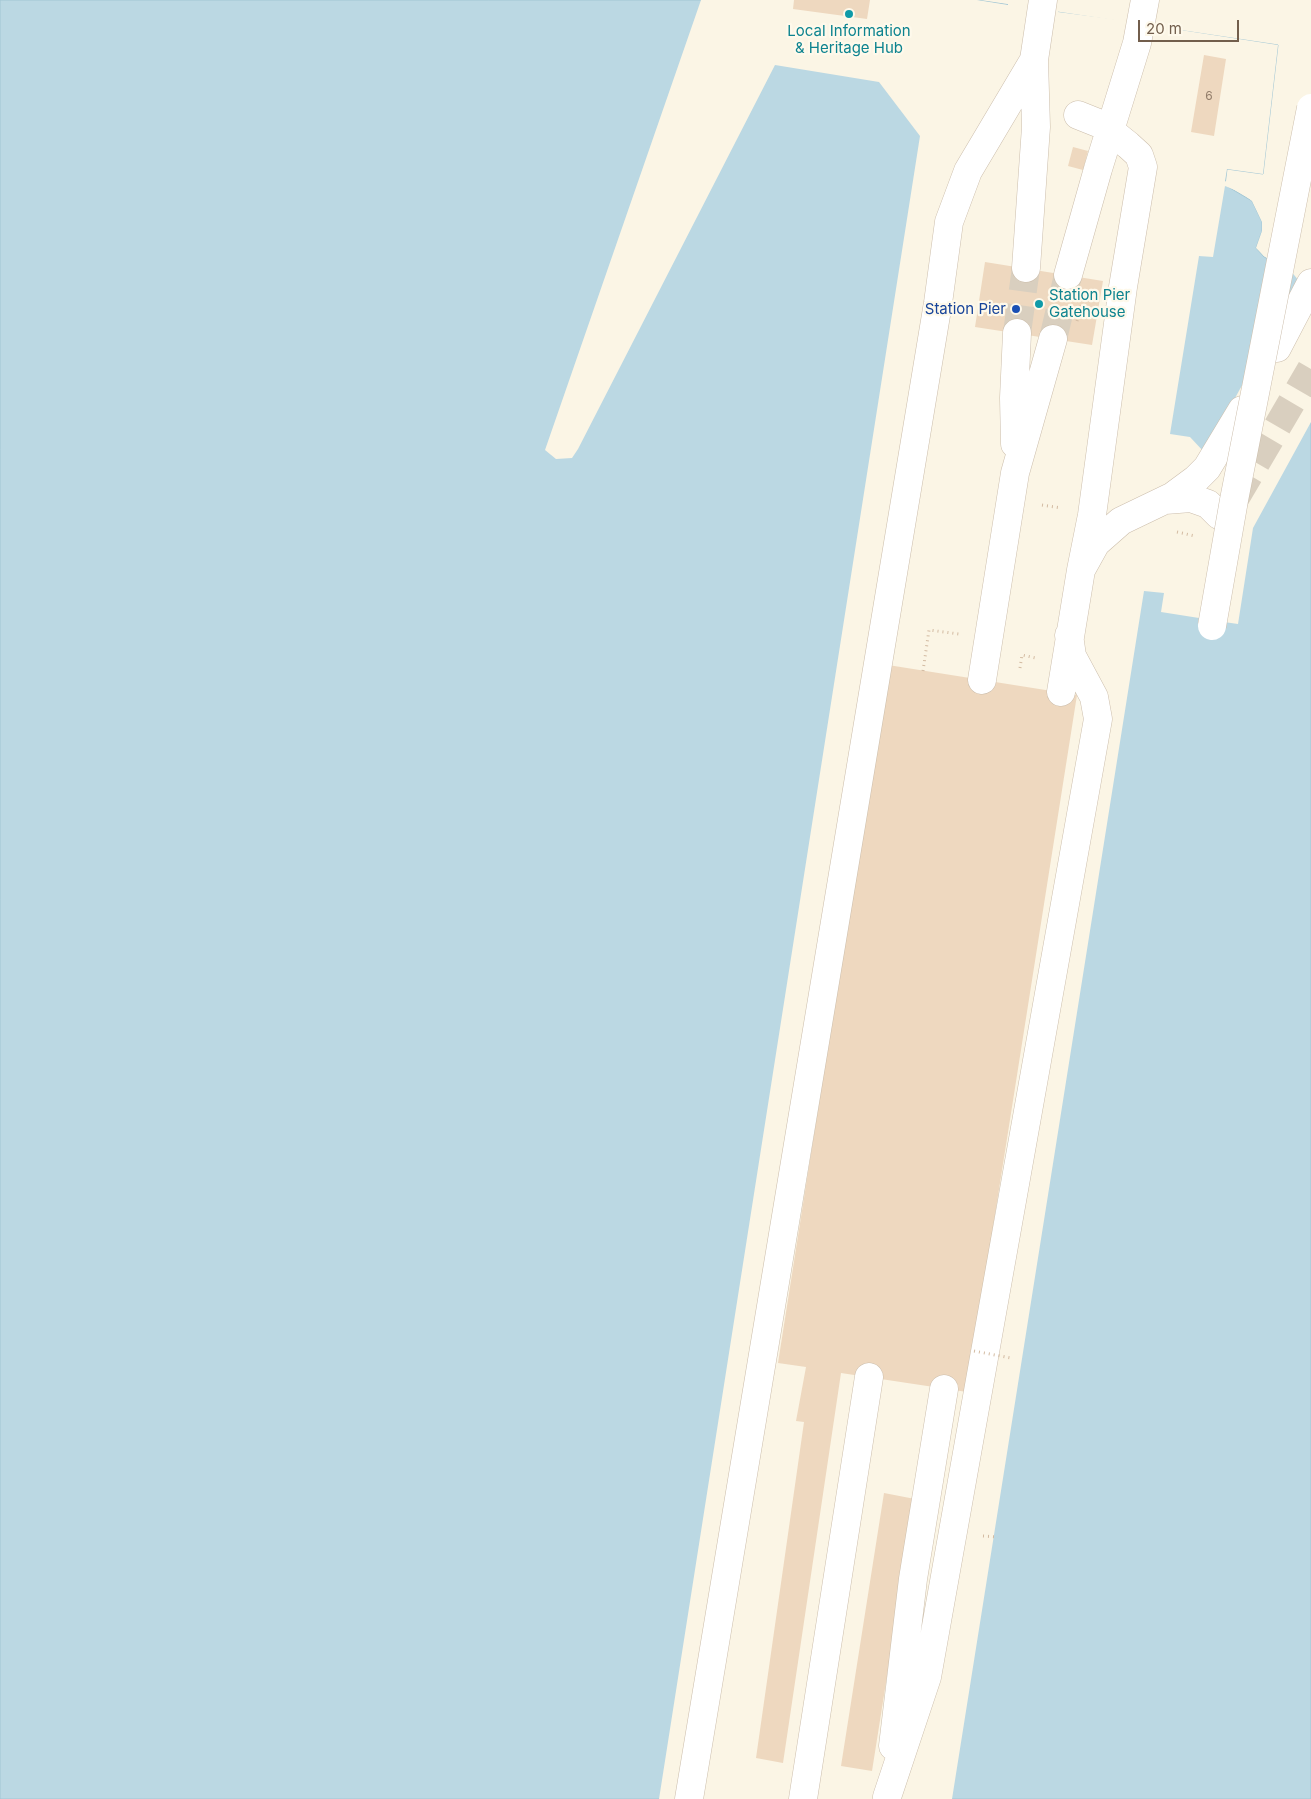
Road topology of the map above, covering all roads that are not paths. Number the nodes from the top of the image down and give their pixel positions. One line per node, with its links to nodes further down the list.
1 (1145, 0): 4 (lane)
2 (1041, 8): 3 (lane)
3 (1034, 60): 6 (lane); 8 (lane); 26 (lane)
4 (1121, 90): 6 (lane); 7 (lane)
5 (1311, 108): 19 (lane, bridge)
6 (1078, 114): 7 (lane)
7 (1110, 130): 9 (lane); 18 (lane)
8 (1026, 268)
9 (1068, 275)
10 (1311, 283): 13 (lane)
11 (1017, 333): 16 (lane)
12 (1053, 339): 16 (lane)
13 (1277, 348)
14 (1242, 410): 15 (lane)
15 (1211, 462): 17 (lane); 17 (lane)
16 (1015, 473): 21 (lane)
17 (1165, 500): 18 (lane)
18 (1081, 570): 20 (lane)
19 (1212, 626)
20 (1069, 635): 22 (lane); 25 (lane)
21 (982, 680)
22 (1061, 692)
23 (869, 1377): 27 (lane)
24 (944, 1389): 25 (lane)
25 (887, 1798)
26 (689, 1799)
27 (803, 1799)

